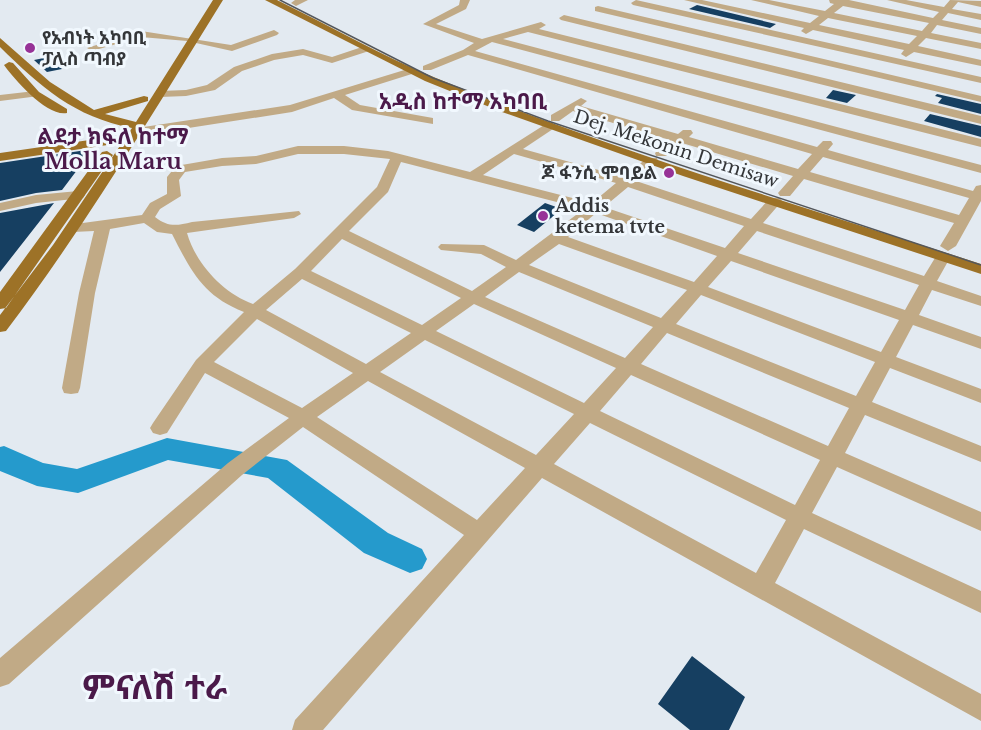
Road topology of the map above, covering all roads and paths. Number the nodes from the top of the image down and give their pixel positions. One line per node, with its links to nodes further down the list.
1 (208, 0): 32 (main road)
2 (219, 0): 32 (main road)
3 (270, 0): 39 (main road, Dej. Mekonin Demisaw)
4 (465, 0): 34 (street)
5 (650, 0): 15 (street)
6 (688, 0): 17 (street)
7 (732, 0): 17 (street)
8 (756, 0): 20 (street)
9 (826, 0): 14 (street)
10 (892, 0): 18 (street)
11 (956, 0): 18 (street)
12 (961, 0): 16 (street)
13 (297, 1): 46 (main road, Dej. Mekonin Demisaw)
14 (842, 1): 20 (street); 24 (street)
15 (636, 3): 19 (street); 23 (street)
16 (981, 4)
17 (722, 7): 23 (street); 25 (street)
18 (945, 10): 21 (street); 24 (street)
19 (590, 11): 22 (street); 27 (street)
20 (827, 14): 25 (street); 30 (street)
21 (981, 17)
22 (564, 18): 26 (street); 35 (street)
23 (705, 18): 27 (street); 31 (street)
24 (935, 22): 28 (street); 30 (street)
25 (812, 26): 31 (street); 38 (street)
26 (529, 29): 34 (street); 43 (street)
27 (687, 30): 35 (street); 41 (street)
28 (981, 31)
29 (274, 33): 32 (street)
30 (924, 34): 36 (street); 38 (street)
31 (796, 39): 41 (street); 44 (street)
32 (188, 40): 37 (street); 56 (main road); 59 (main road)
33 (0, 41): 64 (main road)
34 (487, 41): 40 (street); 49 (street)
35 (666, 44): 43 (street); 47 (street)
36 (981, 46)
37 (92, 48)
38 (912, 48): 44 (street); 45 (street)
39 (365, 49): 48 (main road, Dej. Mekonin Demisaw); 56 (street)
40 (467, 52): 46 (street); 53 (street)
41 (780, 52): 47 (street); 50 (street)
42 (0, 55): 55 (main road)
43 (644, 59): 49 (street); 52 (street)
44 (898, 62): 50 (street); 51 (street)
45 (981, 63)
46 (427, 68): 68 (main road, Dej. Mekonin Demisaw)
47 (763, 68): 52 (street); 54 (street)
48 (411, 71): 57 (street); 68 (main road, Dej. Mekonin Demisaw)
49 (624, 74): 53 (street); 61 (street)
50 (886, 77): 54 (street); 60 (street)
51 (981, 80)
52 (745, 84): 61 (street); 63 (street)
53 (598, 90): 62 (street); 65 (street)
54 (869, 93): 63 (street); 66 (street)
55 (35, 94): 58 (street); 69 (main road)
56 (160, 94): 69 (main road)
57 (337, 95): 67 (street); 69 (street)
58 (0, 98)
59 (144, 99): 64 (main road); 69 (main road)
60 (981, 99)
61 (724, 101): 65 (street); 70 (street)
62 (572, 107): 68 (street); 71 (street)
63 (855, 112): 70 (street); 72 (street)
64 (91, 113): 69 (main road)
65 (703, 119): 71 (street); 74 (street)
66 (981, 120)
67 (429, 121)
68 (552, 122): 73 (street); 77 (main road, Dej. Mekonin Demisaw)
69 (129, 131): 75 (main road); 83 (main road); 92 (main road)
70 (838, 131): 74 (street); 78 (street)
71 (680, 138): 77 (street); 79 (street)
72 (981, 143)
73 (513, 150): 80 (street); 81 (street)
74 (820, 152): 79 (street); 82 (street)
75 (0, 157)
76 (397, 157): 80 (street); 88 (street); 94 (street)
77 (656, 157): 81 (street); 84 (main road, Dej. Mekonin Demisaw)
78 (981, 169)
79 (800, 174): 84 (street); 89 (street)
80 (474, 175): 86 (street)
81 (626, 182): 86 (street); 90 (street)
82 (979, 193): 89 (street)
83 (78, 195): 85 (street); 107 (main road)
84 (780, 197): 90 (street); 97 (main road, Dej. Mekonin Demisaw)
85 (0, 207)
86 (595, 208): 95 (street); 98 (street)
87 (294, 214): 93 (street)
88 (147, 218): 91 (street); 93 (street)
89 (962, 221): 97 (street)
90 (754, 224): 98 (street); 103 (street)
91 (103, 226): 92 (street); 118 (street)
92 (72, 228): 111 (main road)
93 (181, 230): 108 (street)
94 (339, 232): 102 (street); 105 (street)
95 (557, 238): 100 (street); 104 (street)
96 (446, 247): 100 (street)
97 (945, 251): 99 (main road, Dej. Mekonin Demisaw); 101 (main road, Dej. Mekonin Demisaw); 103 (street)
98 (728, 254): 104 (street); 109 (street)
99 (981, 256)
100 (517, 266): 105 (street); 110 (street)
101 (981, 269)
102 (302, 272): 108 (street); 112 (street)
103 (928, 283): 106 (street); 109 (street)
104 (698, 288): 110 (street); 114 (street)
105 (474, 298): 112 (street); 116 (street)
106 (981, 301)
107 (0, 304)
108 (255, 311): 115 (street); 117 (street)
109 (909, 317): 113 (street); 114 (street)
110 (665, 324): 116 (street); 120 (street)
111 (0, 327)
112 (423, 333): 117 (street); 121 (street)
113 (981, 343)
114 (885, 360): 119 (street); 120 (street)
115 (202, 364): 122 (street); 123 (street)
116 (628, 366): 121 (street); 125 (street)
117 (368, 374): 122 (street); 126 (street)
118 (71, 388)
119 (981, 396)
120 (861, 404): 124 (street); 125 (street)
121 (587, 412): 126 (street); 127 (street)
122 (302, 418): 129 (street); 132 (street)
123 (160, 428)
124 (981, 454)
125 (833, 456): 127 (street); 128 (street)
126 (538, 467): 129 (street); 130 (street)
127 (799, 517): 130 (street); 131 (street)
128 (981, 522)
129 (479, 533): 134 (street)
130 (760, 588): 133 (street)
131 (981, 602)
132 (0, 675)
133 (981, 708)
134 (305, 730)

